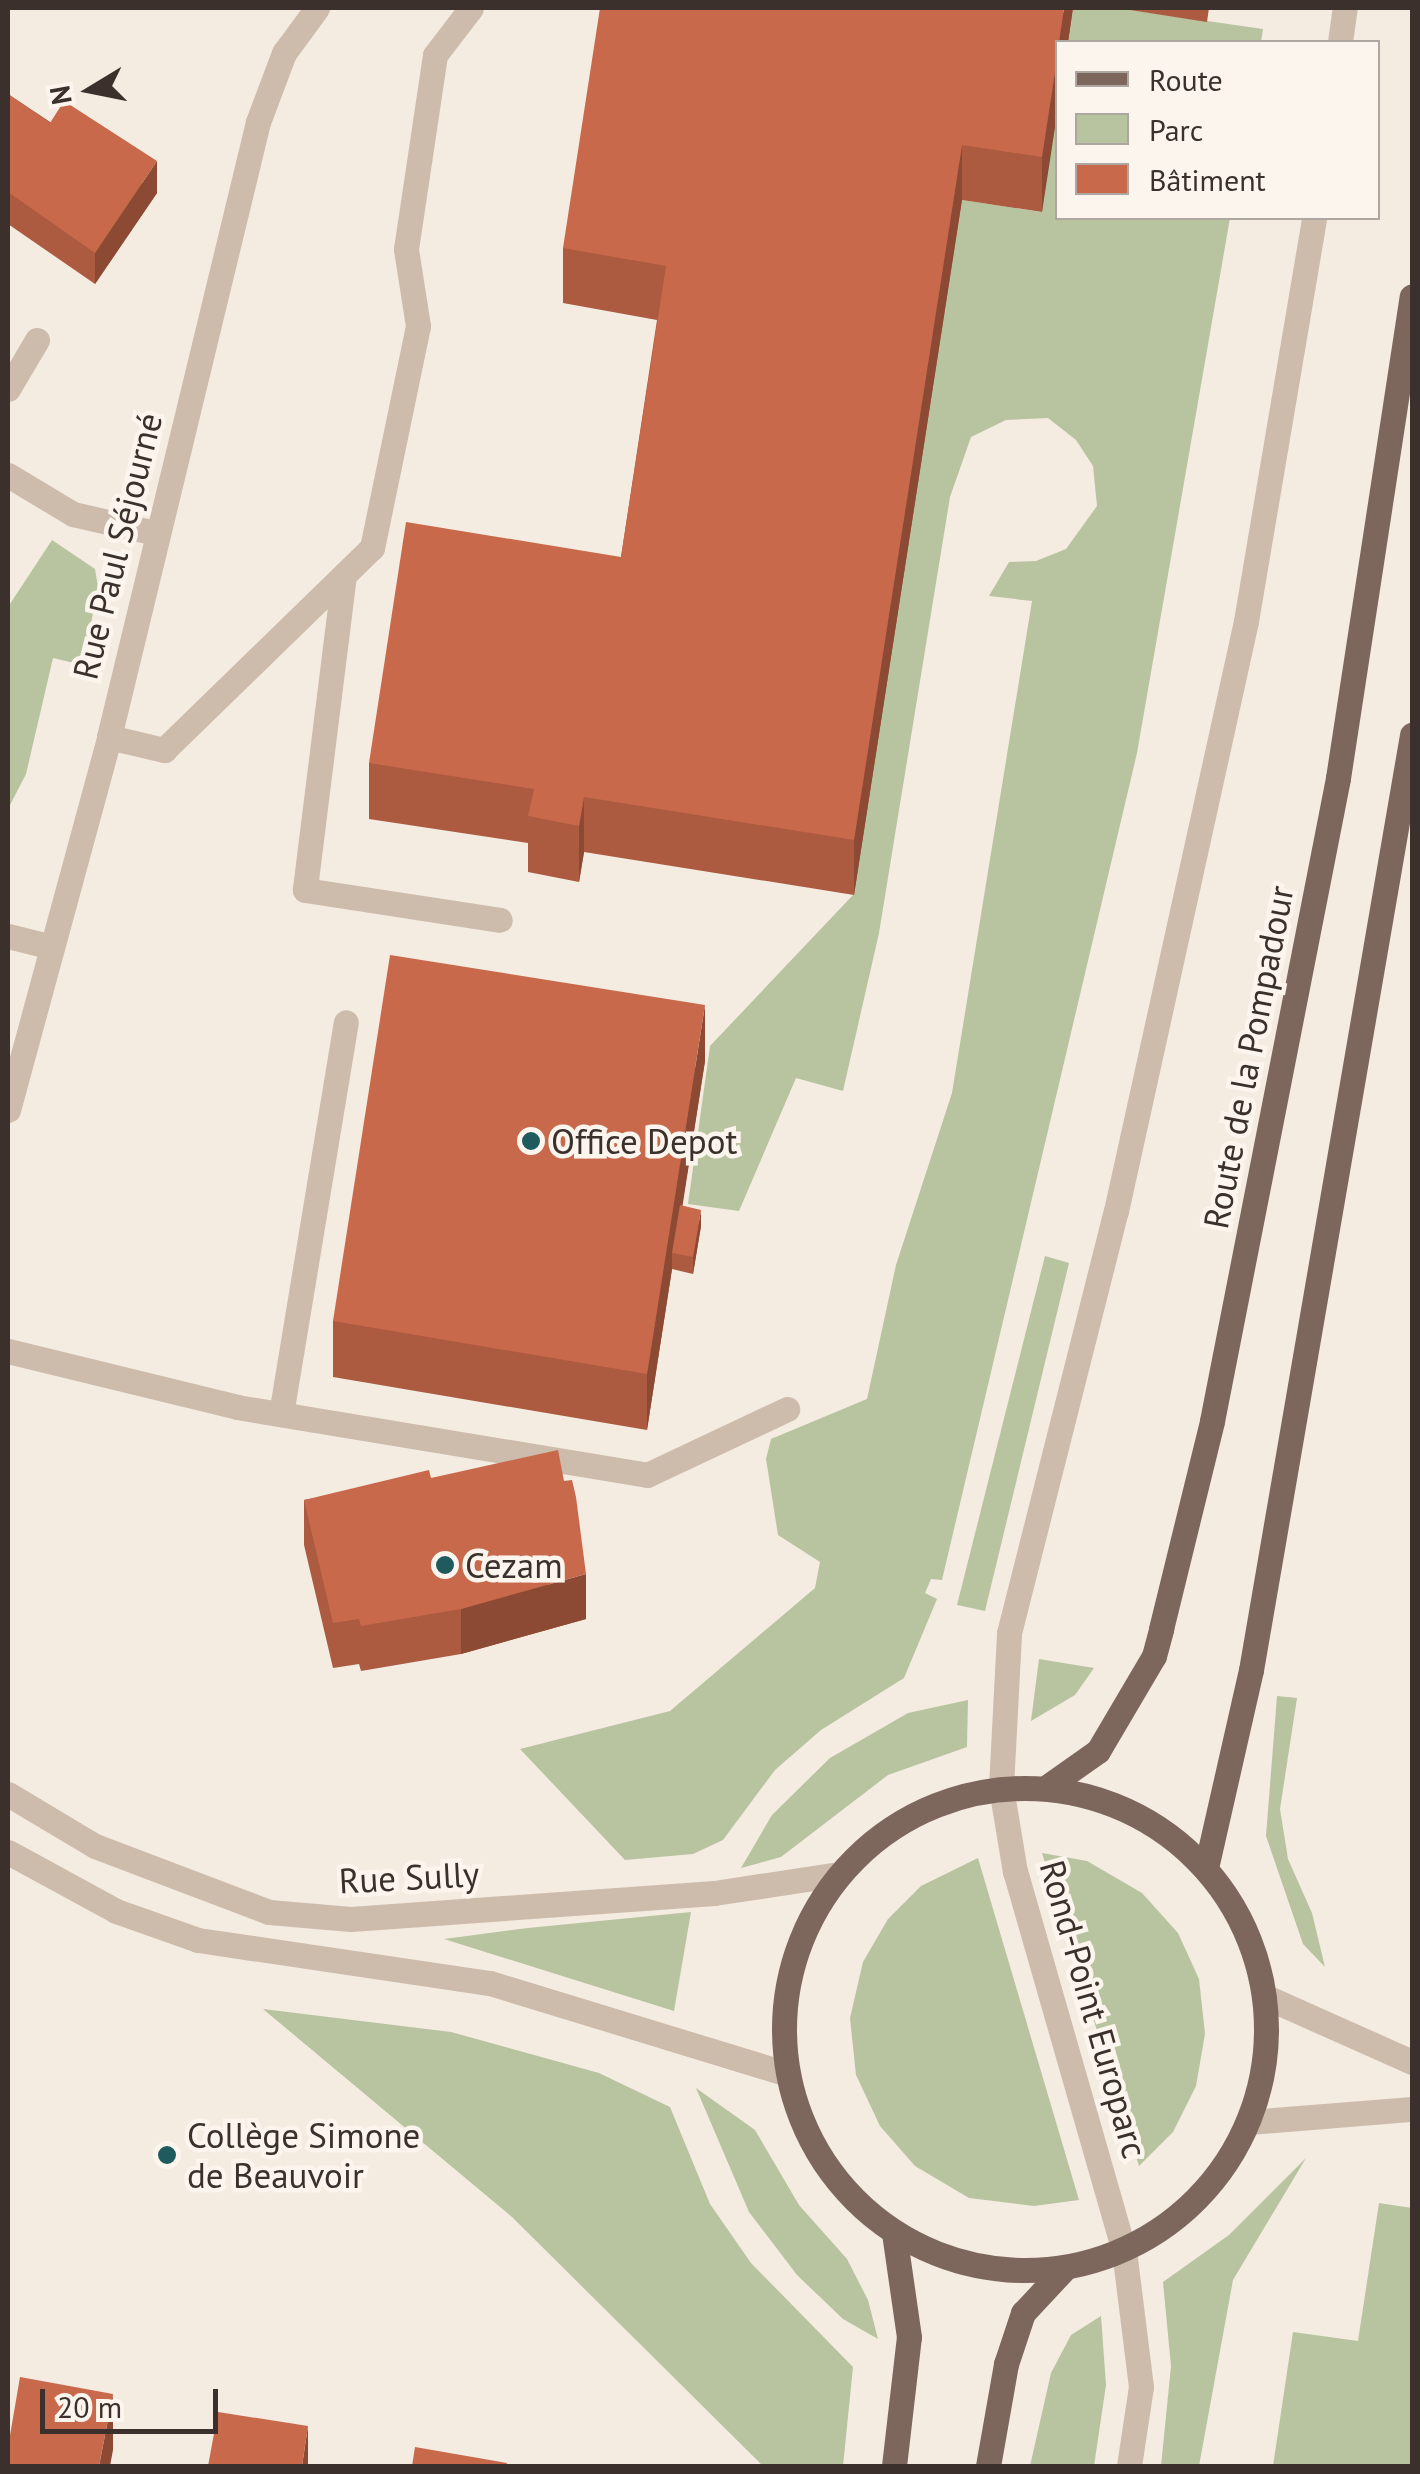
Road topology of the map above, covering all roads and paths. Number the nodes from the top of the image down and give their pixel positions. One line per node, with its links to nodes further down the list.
1 (316, 8): 10 (street, Rue Paul Séjourné)
2 (471, 8): 11 (street)
3 (1345, 8): 4 (street)
4 (1340, 40)
5 (1314, 220): 22 (street, Rond-Point Europarc)
6 (1412, 297): 23 (main road, Route de la Pompadour)
7 (37, 340): 8 (street)
8 (8, 389)
9 (8, 475): 10 (street)
10 (156, 533): 13 (street, Rue Paul Séjourné)
11 (344, 574): 13 (street); 14 (street)
12 (1412, 735): 26 (main road)
13 (108, 737): 16 (street, Rue Paul Séjourné)
14 (500, 920)
15 (8, 936): 16 (street)
16 (52, 947): 18 (street, Rue Paul Séjourné)
17 (346, 1022): 21 (street)
18 (8, 1110)
19 (8, 1351): 21 (street)
20 (787, 1409): 21 (street)
21 (282, 1414)
22 (1001, 1787): 23 (main road); 27 (main road); 34 (street, Rond-Point Europarc)
23 (1047, 1787): 26 (main road)
24 (8, 1794): 27 (street, Rue Sully)
25 (8, 1852): 30 (street)
26 (1206, 1868): 28 (main road)
27 (840, 1874): 30 (main road)
28 (1266, 1997): 29 (street); 32 (main road)
29 (1412, 2062)
30 (788, 2074): 33 (main road)
31 (1412, 2109): 32 (street)
32 (1249, 2122): 34 (main road)
33 (894, 2233): 35 (main road); 36 (main road)
34 (1124, 2251): 35 (main road); 38 (street)
35 (1064, 2269): 37 (main road)
36 (894, 2466)
37 (988, 2466)
38 (1128, 2466)

